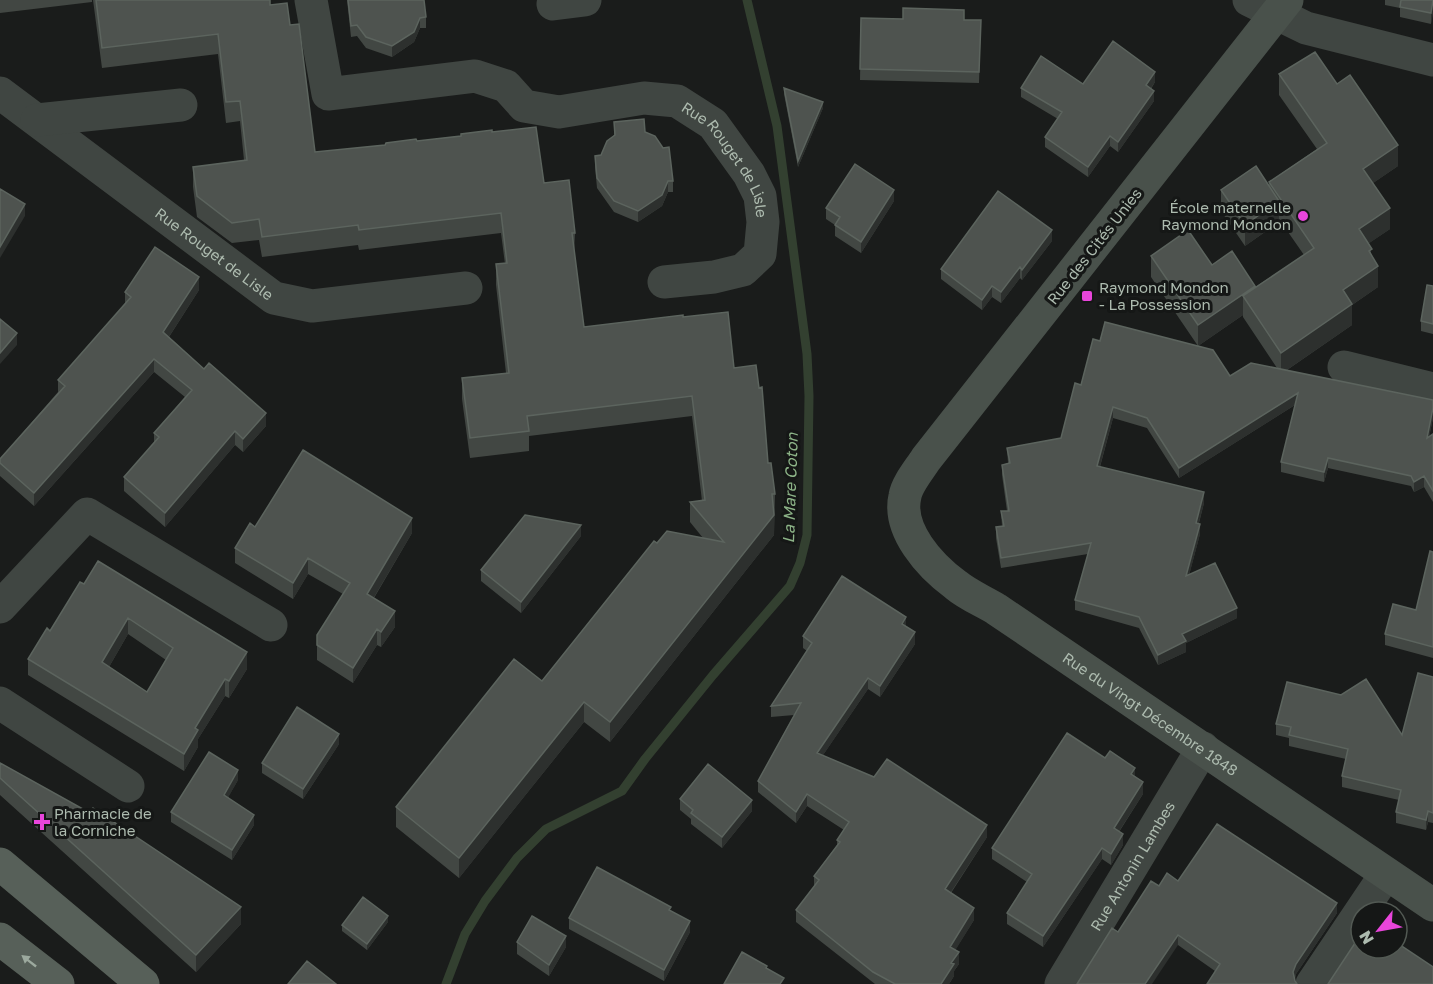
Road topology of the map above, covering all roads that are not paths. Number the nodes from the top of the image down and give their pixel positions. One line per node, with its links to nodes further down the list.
1 (311, 0): 9 (street, Rue Rouget de Lisle)
2 (585, 0): 3 (street)
3 (553, 4)
4 (1271, 4): 5 (street); 13 (street, Rue des Cités Unies)
5 (1433, 60)
6 (0, 93): 8 (street, Rue Rouget de Lisle)
7 (181, 105): 8 (street)
8 (37, 120): 10 (street, Rue Rouget de Lisle)
9 (664, 282)
10 (466, 288)
11 (1344, 367): 12 (street)
12 (1433, 389)
13 (905, 494): 17 (street, Rue du Vingt Décembre 1848)
14 (0, 607): 15 (street)
15 (271, 625)
16 (0, 703): 18 (street)
17 (1203, 748): 20 (street, Rue du Vingt Décembre 1848); 25 (street, Rue Antonin Lambes)
18 (128, 786)
19 (0, 864): 24 (main road)
20 (1386, 874): 21 (street, Rue du Vingt Décembre 1848); 26 (street)
21 (1433, 905)
22 (0, 939): 23 (main road, one-way to 22)
23 (58, 984)
24 (143, 984)
25 (1061, 984)
26 (1312, 984)

